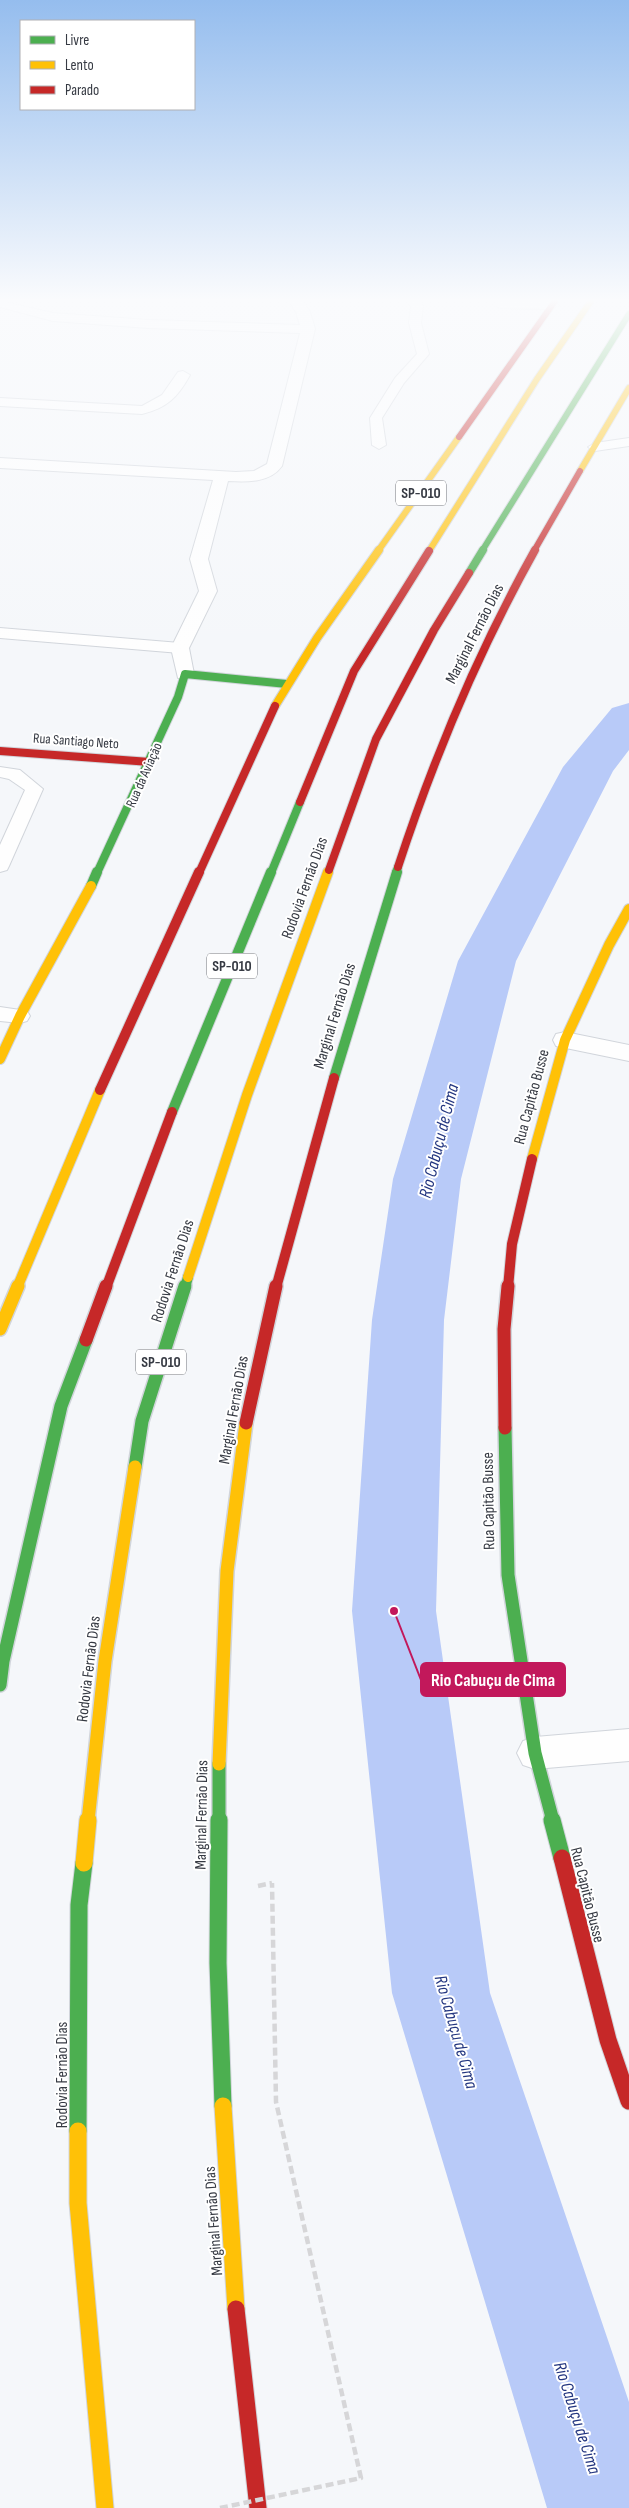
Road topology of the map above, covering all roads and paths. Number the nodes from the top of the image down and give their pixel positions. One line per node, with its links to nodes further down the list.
1 (286, 418): 11 (street)
2 (376, 418): 8 (lane)
3 (473, 418): 15 (main road, SP-010)
4 (513, 418): 26 (main road, SP-010)
5 (565, 418): 31 (main road, Rodovia Fernão Dias / SP-010)
6 (612, 418): 9 (main road, Marginal Fernão Dias)
7 (629, 442): 9 (lane)
8 (379, 445)
9 (595, 447): 33 (main road, Marginal Fernão Dias)
10 (0, 463): 11 (street)
11 (229, 476): 13 (street)
12 (0, 633): 13 (lane)
13 (180, 648): 14 (street, Rua da Aviação)
14 (185, 674): 15 (main road); 17 (main road, Rua da Aviação)
15 (287, 684): 25 (main road, SP-010)
16 (0, 751): 17 (main road, Rua Santiago Neto)
17 (150, 762): 21 (main road, Rua da Aviação)
18 (0, 772): 19 (lane)
19 (0, 866)
20 (629, 908): 22 (main road, Rua Capitão Busse)
21 (10, 1015): 24 (main road, Rua da Aviação)
22 (564, 1040): 23 (street); 28 (main road, Rua Capitão Busse)
23 (629, 1053)
24 (0, 1058)
25 (0, 1329)
26 (0, 1686)
27 (629, 1745): 28 (street)
28 (535, 1753): 30 (main road, Rua Capitão Busse)
29 (272, 1883): 32 (path, bridge)
30 (629, 2101)
31 (105, 2508)
32 (220, 2508)
33 (258, 2508)

